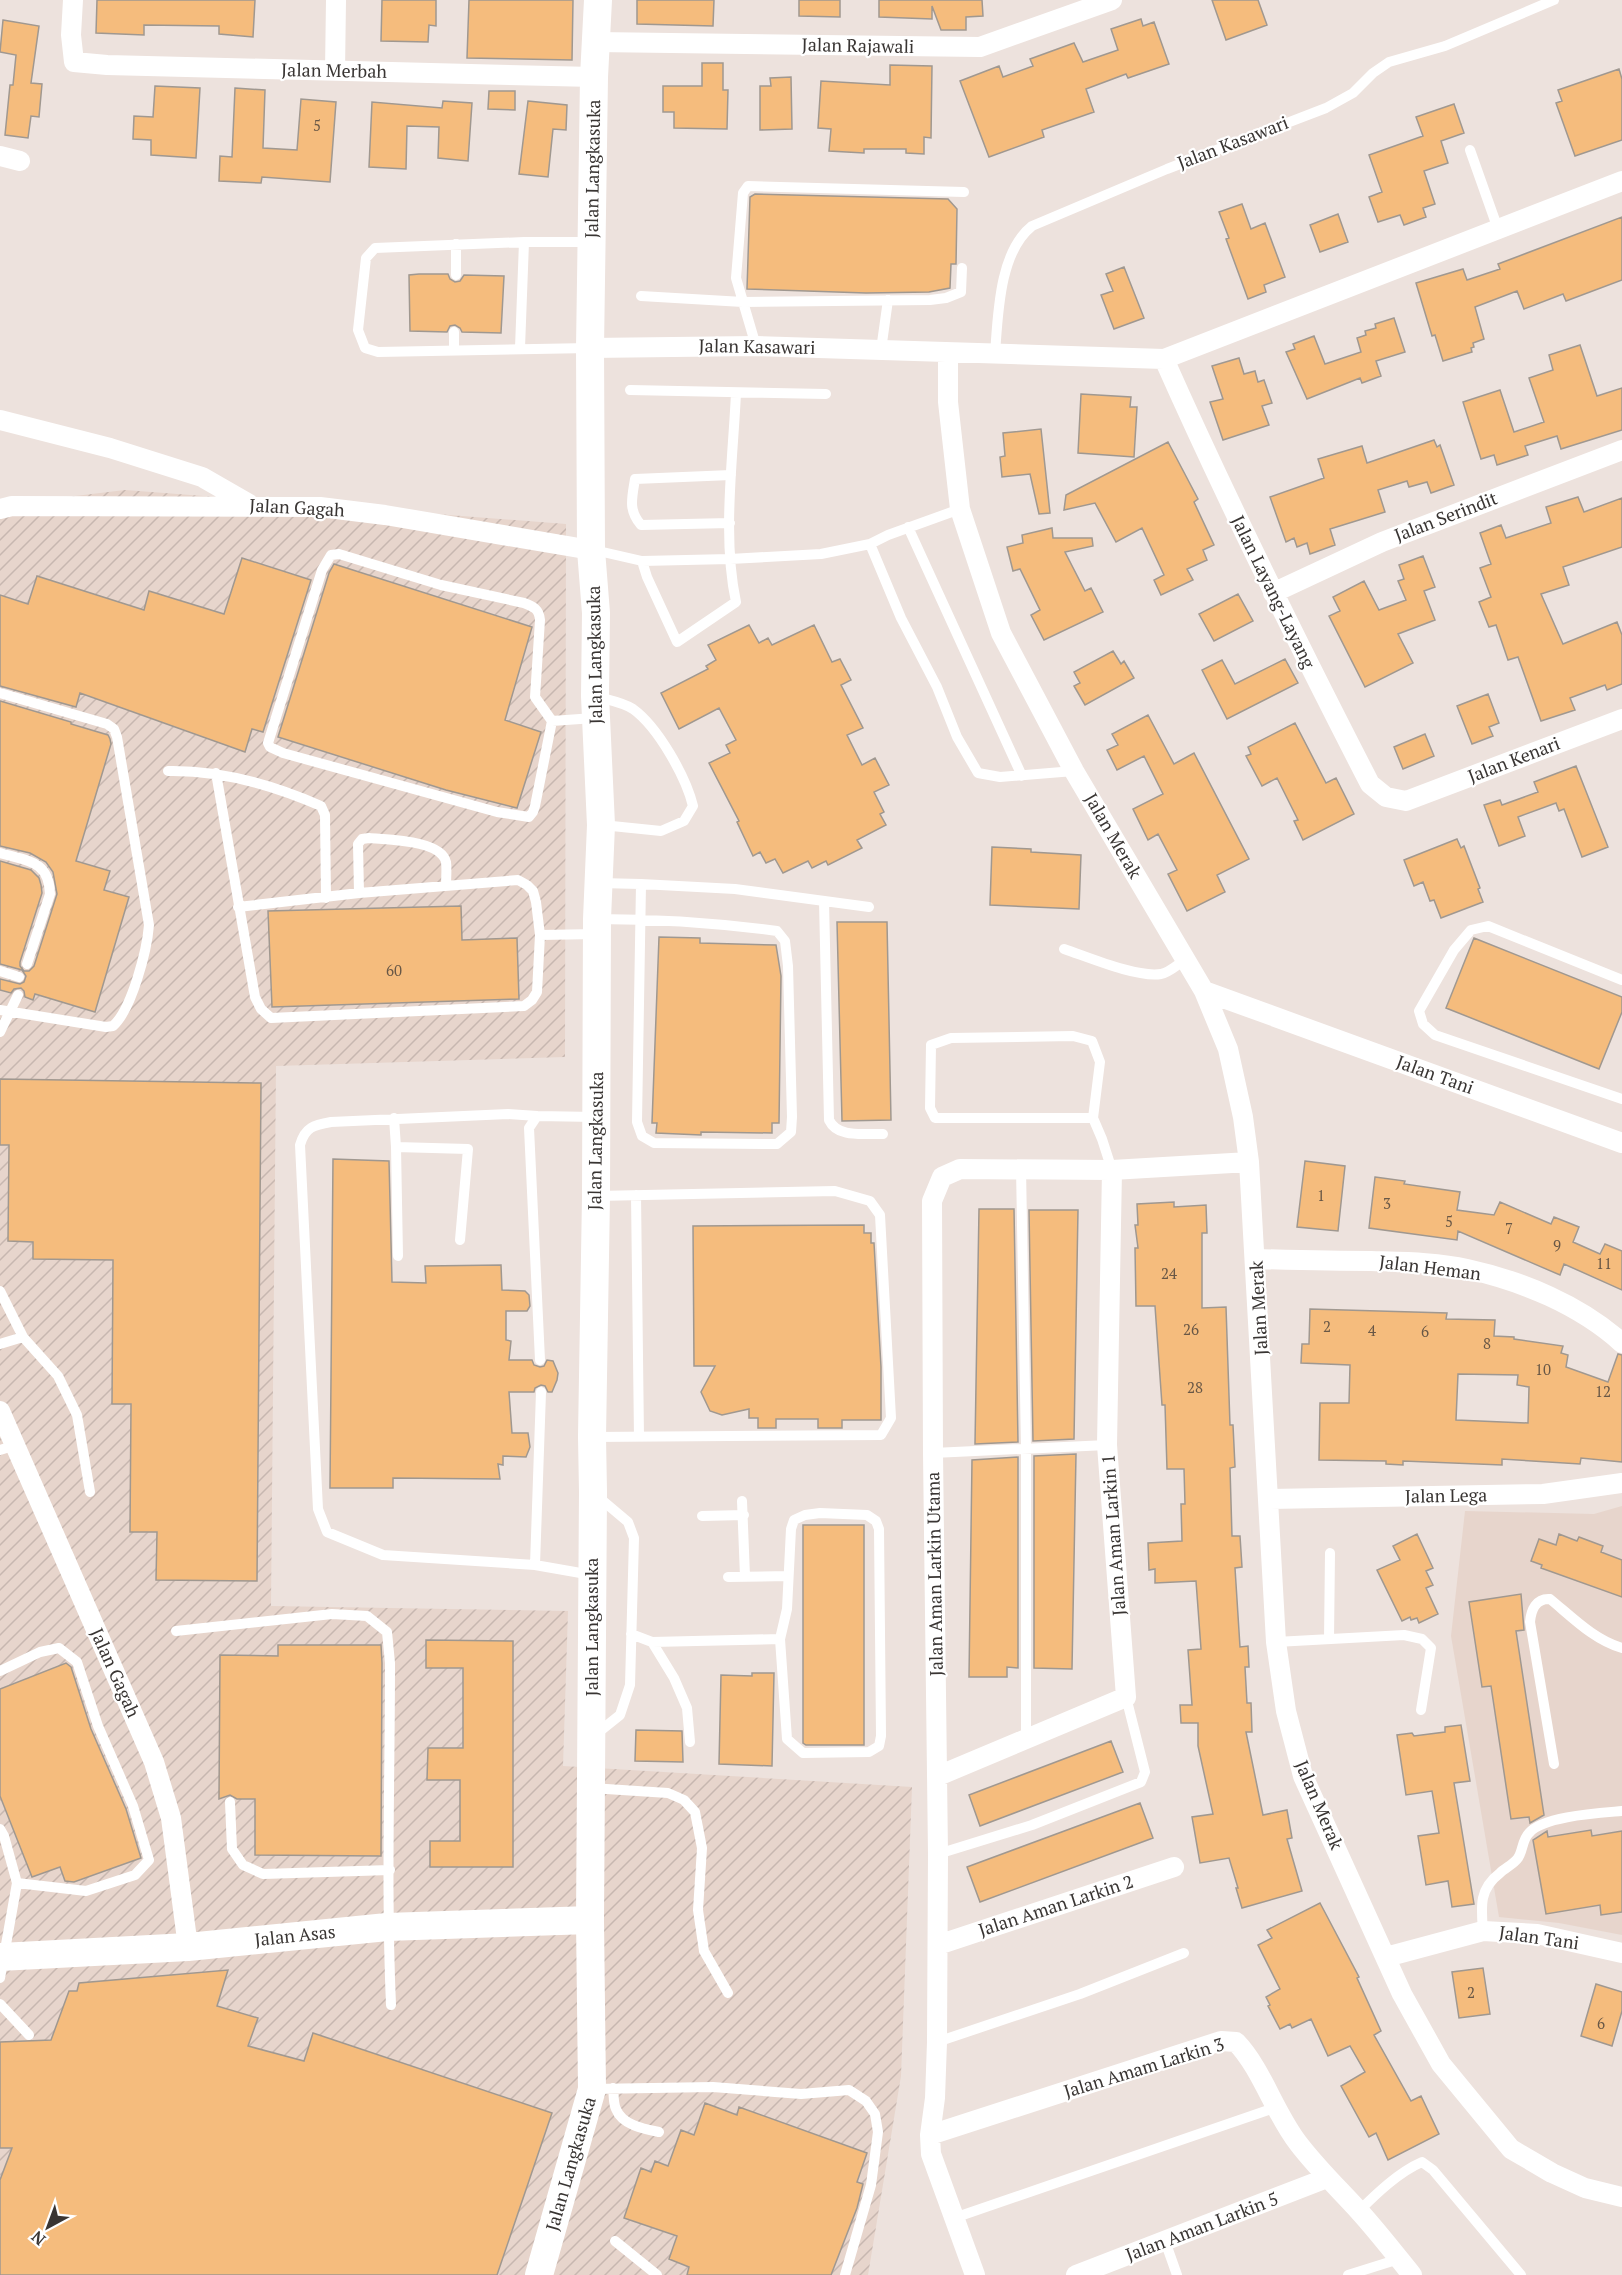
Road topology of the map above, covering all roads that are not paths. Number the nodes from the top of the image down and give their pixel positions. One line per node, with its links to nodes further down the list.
1 (73, 0): 7 (street, Jalan Merbah)
2 (336, 0): 7 (street)
3 (598, 0): 6 (main road, Jalan Langkasuka)
4 (1112, 0): 6 (street, Jalan Rajawali)
5 (1554, 0): 30 (lane, Jalan Kasawari)
6 (596, 42): 8 (main road, Jalan Langkasuka)
7 (335, 71): 8 (street, Jalan Merbah)
8 (594, 77): 16 (main road, Jalan Langkasuka)
9 (1470, 150): 14 (lane)
10 (0, 156): 11 (street)
11 (20, 161)
12 (1622, 181): 14 (street, Jalan Kasawari)
13 (964, 192): 22 (lane)
14 (1498, 229): 31 (street, Jalan Kasawari)
15 (524, 242): 16 (lane); 17 (lane); 25 (lane)
16 (592, 243): 26 (main road, Jalan Langkasuka)
17 (456, 244): 19 (lane); 27 (lane, Jalan Kasawari)
18 (962, 268): 21 (lane)
19 (456, 275)
20 (641, 296): 22 (lane)
21 (888, 300): 22 (lane); 28 (lane)
22 (742, 302): 24 (lane)
23 (454, 332): 27 (lane)
24 (756, 346): 26 (street, Jalan Kasawari); 28 (street, Jalan Kasawari)
25 (520, 348): 26 (lane, Jalan Kasawari); 27 (lane, Jalan Kasawari)
26 (590, 348): 44 (main road, Jalan Langkasuka)
27 (454, 350)
28 (881, 350): 29 (street, Jalan Kasawari)
29 (948, 352): 30 (street, Jalan Kasawari); 40 (street, Jalan Merak)
30 (995, 354): 31 (street, Jalan Kasawari)
31 (1164, 359): 47 (street, Jalan Layang-Layang)
32 (630, 390): 33 (lane)
33 (736, 393): 34 (lane); 37 (lane)
34 (826, 394)
35 (0, 420): 38 (street)
36 (1622, 450): 47 (street, Jalan Serindit)
37 (731, 475): 41 (lane); 41 (lane)
38 (252, 506): 39 (street, Jalan Gagah); 44 (street, Jalan Gagah)
39 (0, 508)
40 (960, 509): 42 (lane); 53 (street, Jalan Merak)
41 (730, 523): 45 (lane)
42 (908, 528): 43 (lane); 55 (lane)
43 (870, 544): 45 (lane); 55 (lane)
44 (591, 550): 46 (lane); 49 (main road, Jalan Langkasuka)
45 (730, 559): 46 (lane); 46 (lane)
46 (642, 561)
47 (1273, 593): 56 (street, Jalan Layang-Layang)
48 (0, 693): 79 (lane)
49 (596, 707): 51 (lane); 57 (main road, Jalan Langkasuka); 57 (lane)
50 (1622, 719): 56 (street, Jalan Kenari)
51 (552, 721): 51 (lane)
52 (168, 771): 54 (lane)
53 (1074, 771): 55 (lane); 71 (street, Jalan Merak)
54 (216, 773): 63 (lane); 65 (lane)
55 (1022, 776)
56 (1406, 801)
57 (601, 825): 59 (main road, Jalan Langkasuka)
58 (0, 853): 72 (lane)
59 (599, 883): 60 (lane); 68 (main road, Jalan Langkasuka)
60 (640, 884): 64 (lane); 67 (lane)
61 (446, 886): 62 (lane); 62 (lane); 69 (lane)
62 (359, 893): 63 (lane)
63 (326, 898): 65 (lane)
64 (824, 901): 66 (lane); 87 (lane)
65 (238, 907): 69 (lane)
66 (868, 907)
67 (639, 919): 67 (lane); 68 (lane)
68 (597, 927): 69 (lane); 84 (main road, Jalan Langkasuka)
69 (540, 935)
70 (1064, 949): 71 (lane)
71 (1185, 960): 76 (street, Jalan Merak)
72 (27, 964)
73 (0, 971): 74 (lane)
74 (19, 977)
75 (1622, 980): 82 (lane)
76 (1204, 991): 78 (street, Jalan Tani); 80 (street, Jalan Merak)
77 (18, 995): 79 (lane)
78 (1248, 1007): 80 (street); 88 (street, Jalan Tani)
79 (5, 1011): 81 (lane)
80 (1220, 1029): 90 (street, Jalan Merak)
81 (0, 1032)
82 (1622, 1099)
83 (537, 1116): 84 (lane); 85 (lane); 102 (lane)
84 (597, 1117): 94 (main road, Jalan Langkasuka)
85 (394, 1118): 89 (lane); 119 (lane)
86 (1093, 1118): 86 (lane); 92 (lane)
87 (884, 1134)
88 (1622, 1143)
89 (396, 1147): 95 (lane); 96 (lane)
90 (1249, 1162): 92 (street, Jalan Aman Larkin Utama); 97 (street, Jalan Merak)
91 (1021, 1168): 92 (street, Jalan Aman Larkin Utama); 109 (lane); 110 (street, Jalan Aman Larkin Utama)
92 (1112, 1170): 107 (street, Jalan Aman Larkin 1)
93 (636, 1195): 94 (lane); 106 (lane); 106 (lane)
94 (596, 1196): 105 (main road, Jalan Langkasuka)
95 (460, 1240)
96 (398, 1256)
97 (1256, 1259): 100 (street, Jalan Heman); 114 (street, Jalan Merak)
98 (0, 1291): 99 (lane)
99 (23, 1337): 101 (lane); 112 (lane)
100 (1622, 1343)
101 (0, 1344)
102 (540, 1360)
103 (541, 1392): 119 (lane)
104 (0, 1411): 108 (street, Jalan Gagah)
105 (592, 1437): 106 (lane); 113 (main road, Jalan Langkasuka)
106 (639, 1437)
107 (1107, 1445): 109 (lane); 132 (street, Jalan Aman Larkin 1)
108 (8, 1448): 151 (street, Jalan Gagah)
109 (1026, 1449): 110 (lane); 135 (lane)
110 (933, 1453): 138 (street, Jalan Aman Larkin Utama)
111 (1622, 1483): 114 (street, Jalan Lega)
112 (90, 1492)
113 (594, 1492): 120 (main road, Jalan Langkasuka); 125 (lane)
114 (1269, 1498): 129 (street, Jalan Merak)
115 (742, 1501): 116 (lane)
116 (744, 1515): 117 (lane); 121 (lane)
117 (702, 1516)
118 (1330, 1553): 127 (lane)
119 (535, 1565): 120 (lane)
120 (593, 1575): 134 (main road, Jalan Langkasuka)
121 (745, 1576): 122 (lane); 123 (lane)
122 (788, 1576): 126 (lane); 126 (lane)
123 (728, 1577)
124 (176, 1631): 145 (lane)
125 (631, 1634): 128 (lane); 134 (lane)
126 (780, 1639): 128 (lane)
127 (1329, 1639): 129 (lane); 133 (lane)
128 (652, 1642): 136 (lane)
129 (1276, 1642): 154 (street, Jalan Merak)
130 (1622, 1648): 137 (lane)
131 (0, 1671): 146 (lane)
132 (1126, 1697): 135 (street); 143 (lane)
133 (1421, 1710)
134 (591, 1738): 139 (main road, Jalan Langkasuka)
135 (1026, 1738): 138 (street)
136 (690, 1742)
137 (1554, 1764)
138 (938, 1776): 143 (street, Jalan Aman Larkin Utama)
139 (591, 1788): 147 (main road, Jalan Langkasuka); 156 (lane)
140 (230, 1802): 145 (lane)
141 (1622, 1811): 149 (lane)
142 (0, 1829): 146 (lane)
143 (938, 1854): 150 (street, Jalan Aman Larkin Utama)
144 (1174, 1867): 150 (street, Jalan Aman Larkin 2)
145 (390, 1870): 148 (lane)
146 (17, 1882): 155 (lane)
147 (590, 1920): 148 (main road, Jalan Asas); 161 (main road, Jalan Langkasuka)
148 (387, 1927): 151 (main road, Jalan Asas); 158 (lane)
149 (1484, 1931): 153 (street, Jalan Tani); 154 (street, Jalan Tani)
150 (938, 1945): 160 (street, Jalan Aman Larkin Utama)
151 (188, 1947): 155 (main road, Jalan Asas)
152 (1184, 1953): 160 (lane)
153 (1622, 1953)
154 (1386, 1957): 166 (street, Jalan Merak)
155 (1, 1964)
156 (728, 1993)
157 (0, 2004): 159 (lane)
158 (391, 2005)
159 (29, 2035)
160 (937, 2042): 164 (street, Jalan Aman Larkin Utama)
161 (602, 2089): 163 (lane); 172 (main road, Jalan Langkasuka); 174 (lane)
162 (1274, 2108): 164 (street, Jalan Amam Larkin 3); 165 (street, Jalan Amam Larkin 3); 168 (lane)
163 (659, 2132)
164 (930, 2135): 168 (street, Jalan Aman Larkin Utama)
165 (1327, 2178): 167 (street, Jalan Amam Larkin 3); 170 (street, Jalan Aman Larkin 5)
166 (1622, 2197)
167 (1359, 2211): 171 (street, Jalan Amam Larkin 3); 180 (lane)
168 (954, 2218): 175 (street, Jalan Aman Larkin Utama)
169 (615, 2241): 173 (lane)
170 (1165, 2241): 176 (street, Jalan Aman Larkin 5); 177 (lane)
171 (1399, 2259): 178 (lane); 179 (street, Jalan Amam Larkin 3)
172 (539, 2275)
173 (657, 2275)
174 (845, 2275)
175 (975, 2275)
176 (1076, 2275)
177 (1177, 2275)
178 (1348, 2275)
179 (1412, 2275)
180 (1521, 2275)

